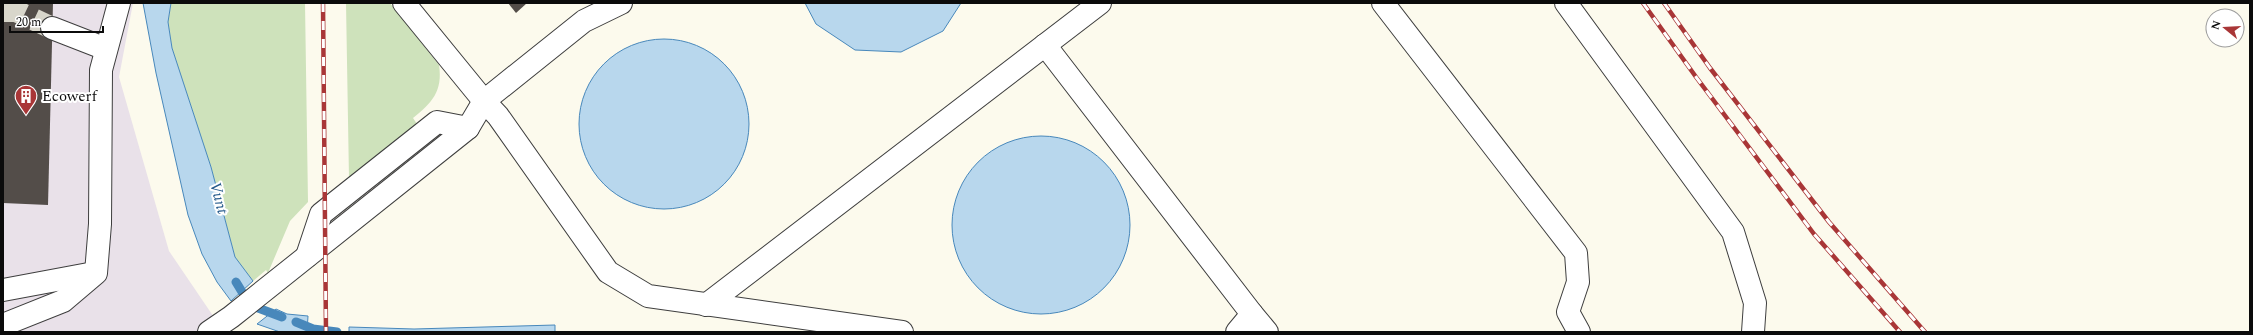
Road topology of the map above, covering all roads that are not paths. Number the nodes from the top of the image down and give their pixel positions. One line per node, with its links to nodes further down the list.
1 (118, 3): 9 (lane)
2 (404, 3): 10 (lane)
3 (621, 3): 10 (lane)
4 (1100, 3): 8 (lane)
5 (1383, 3): 20 (lane)
6 (1566, 3): 21 (lane)
7 (52, 28): 9 (lane)
8 (1045, 45): 13 (lane); 14 (lane)
9 (106, 49): 11 (lane)
10 (484, 101): 13 (lane); 16 (lane)
11 (96, 273): 12 (lane); 15 (lane)
12 (3, 290)
13 (706, 305): 17 (lane)
14 (1252, 314): 18 (lane); 19 (lane)
15 (3, 325)
16 (209, 332)
17 (902, 332)
18 (1237, 332)
19 (1267, 332)
20 (1579, 332)
21 (1753, 332)

